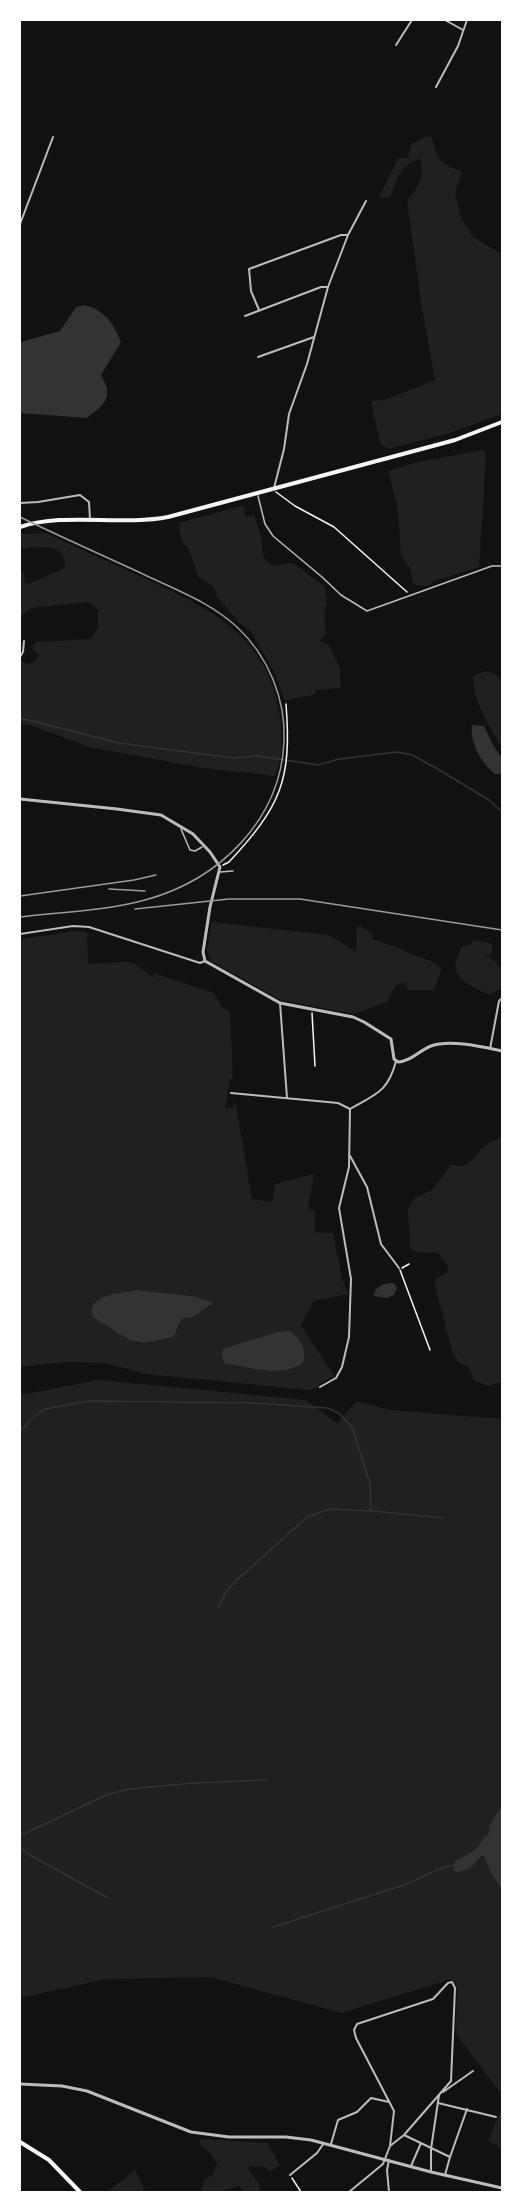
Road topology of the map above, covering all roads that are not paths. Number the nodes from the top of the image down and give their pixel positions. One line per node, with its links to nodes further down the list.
1 (412, 20): 5 (street)
2 (445, 20): 4 (street)
3 (467, 20): 4 (street)
4 (463, 30): 6 (street)
5 (396, 45)
6 (436, 87)
7 (53, 136): 9 (street)
8 (366, 201): 10 (street)
9 (20, 224)
10 (348, 235): 11 (street); 12 (street)
11 (328, 287): 12 (street); 14 (street)
12 (259, 310): 13 (street)
13 (245, 316)
14 (314, 337): 15 (street); 17 (street)
15 (258, 357)
16 (502, 422): 17 (main road)
17 (274, 489): 18 (main road)
18 (257, 493): 20 (main road); 22 (lane)
19 (20, 503): 20 (street)
20 (90, 521): 21 (main road)
21 (20, 527)
22 (502, 566)
23 (24, 641): 24 (street)
24 (20, 657)
25 (20, 799): 26 (street)
26 (180, 825): 27 (street); 27 (lane)
27 (204, 846): 28 (street)
28 (220, 870): 29 (lane); 31 (street)
29 (233, 871)
30 (20, 934): 31 (street)
31 (205, 962): 33 (street)
32 (502, 998): 34 (street)
33 (280, 1003): 36 (street); 38 (street)
34 (490, 1049): 35 (street); 36 (street)
35 (502, 1051)
36 (396, 1061): 39 (street)
37 (231, 1093): 38 (street)
38 (287, 1098): 39 (street)
39 (350, 1109): 40 (street)
40 (349, 1154): 41 (street); 42 (street)
41 (399, 1269)
42 (320, 1387)
43 (473, 2071): 45 (street)
44 (20, 2084): 52 (street)
45 (439, 2095): 46 (street); 47 (street); 50 (street)
46 (390, 2102): 54 (street); 55 (street)
47 (438, 2103): 48 (street); 56 (street)
48 (467, 2109): 49 (street); 57 (street)
49 (496, 2117)
50 (404, 2135): 53 (street); 55 (street)
51 (20, 2142): 64 (main road)
52 (324, 2143): 54 (street); 61 (street)
53 (421, 2143): 56 (street); 59 (street)
54 (330, 2144): 58 (street)
55 (390, 2146): 58 (street)
56 (431, 2148): 57 (street); 60 (street)
57 (450, 2157): 62 (street)
58 (387, 2159): 59 (street); 65 (street); 66 (street)
59 (411, 2166): 60 (street)
60 (431, 2172): 62 (street)
61 (290, 2175)
62 (445, 2175): 63 (street)
63 (502, 2188)
64 (80, 2193)
65 (349, 2193)
66 (389, 2193)

